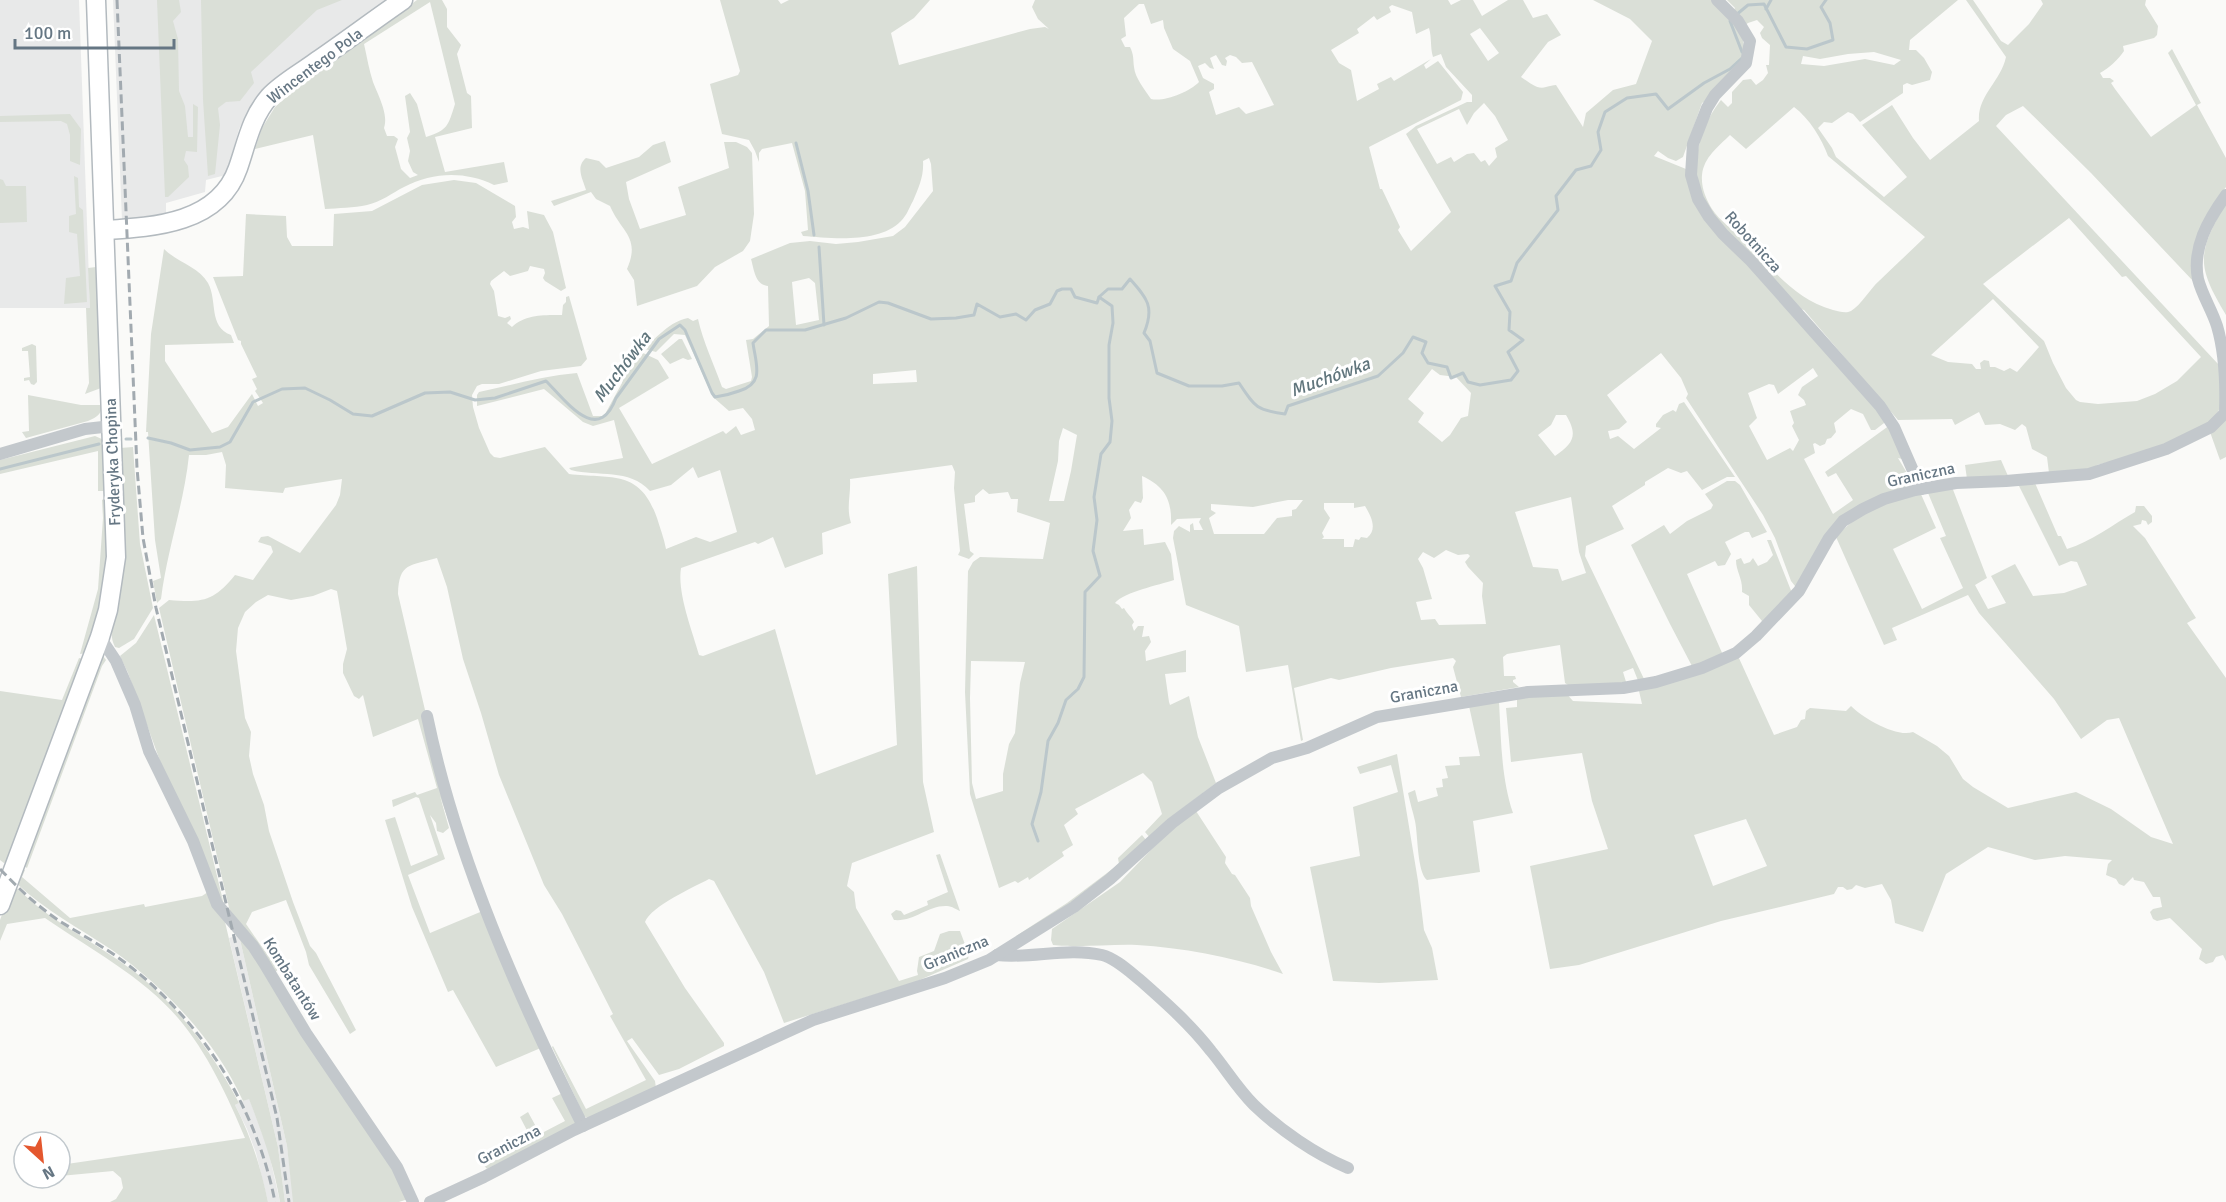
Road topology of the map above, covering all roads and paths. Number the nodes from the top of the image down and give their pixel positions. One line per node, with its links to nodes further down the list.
1 (96, 0): 5 (street, Fryderyka Chopina)
2 (403, 0): 5 (street, Wincentego Pola)
3 (1718, 0): 8 (street, Robotnicza)
4 (2226, 195): 8 (street, Graniczna)
5 (106, 230): 6 (street, Fryderyka Chopina)
6 (112, 426): 7 (street); 9 (street, Fryderyka Chopina)
7 (0, 454)
8 (1921, 489): 12 (street, Graniczna)
9 (100, 637): 11 (street, Fryderyka Chopina); 15 (street, Kombatantów)
10 (428, 716): 13 (street)
11 (0, 905)
12 (997, 955): 13 (street, Graniczna); 14 (street)
13 (583, 1126): 16 (street, Graniczna)
14 (1348, 1168)
15 (413, 1202)
16 (430, 1202)

